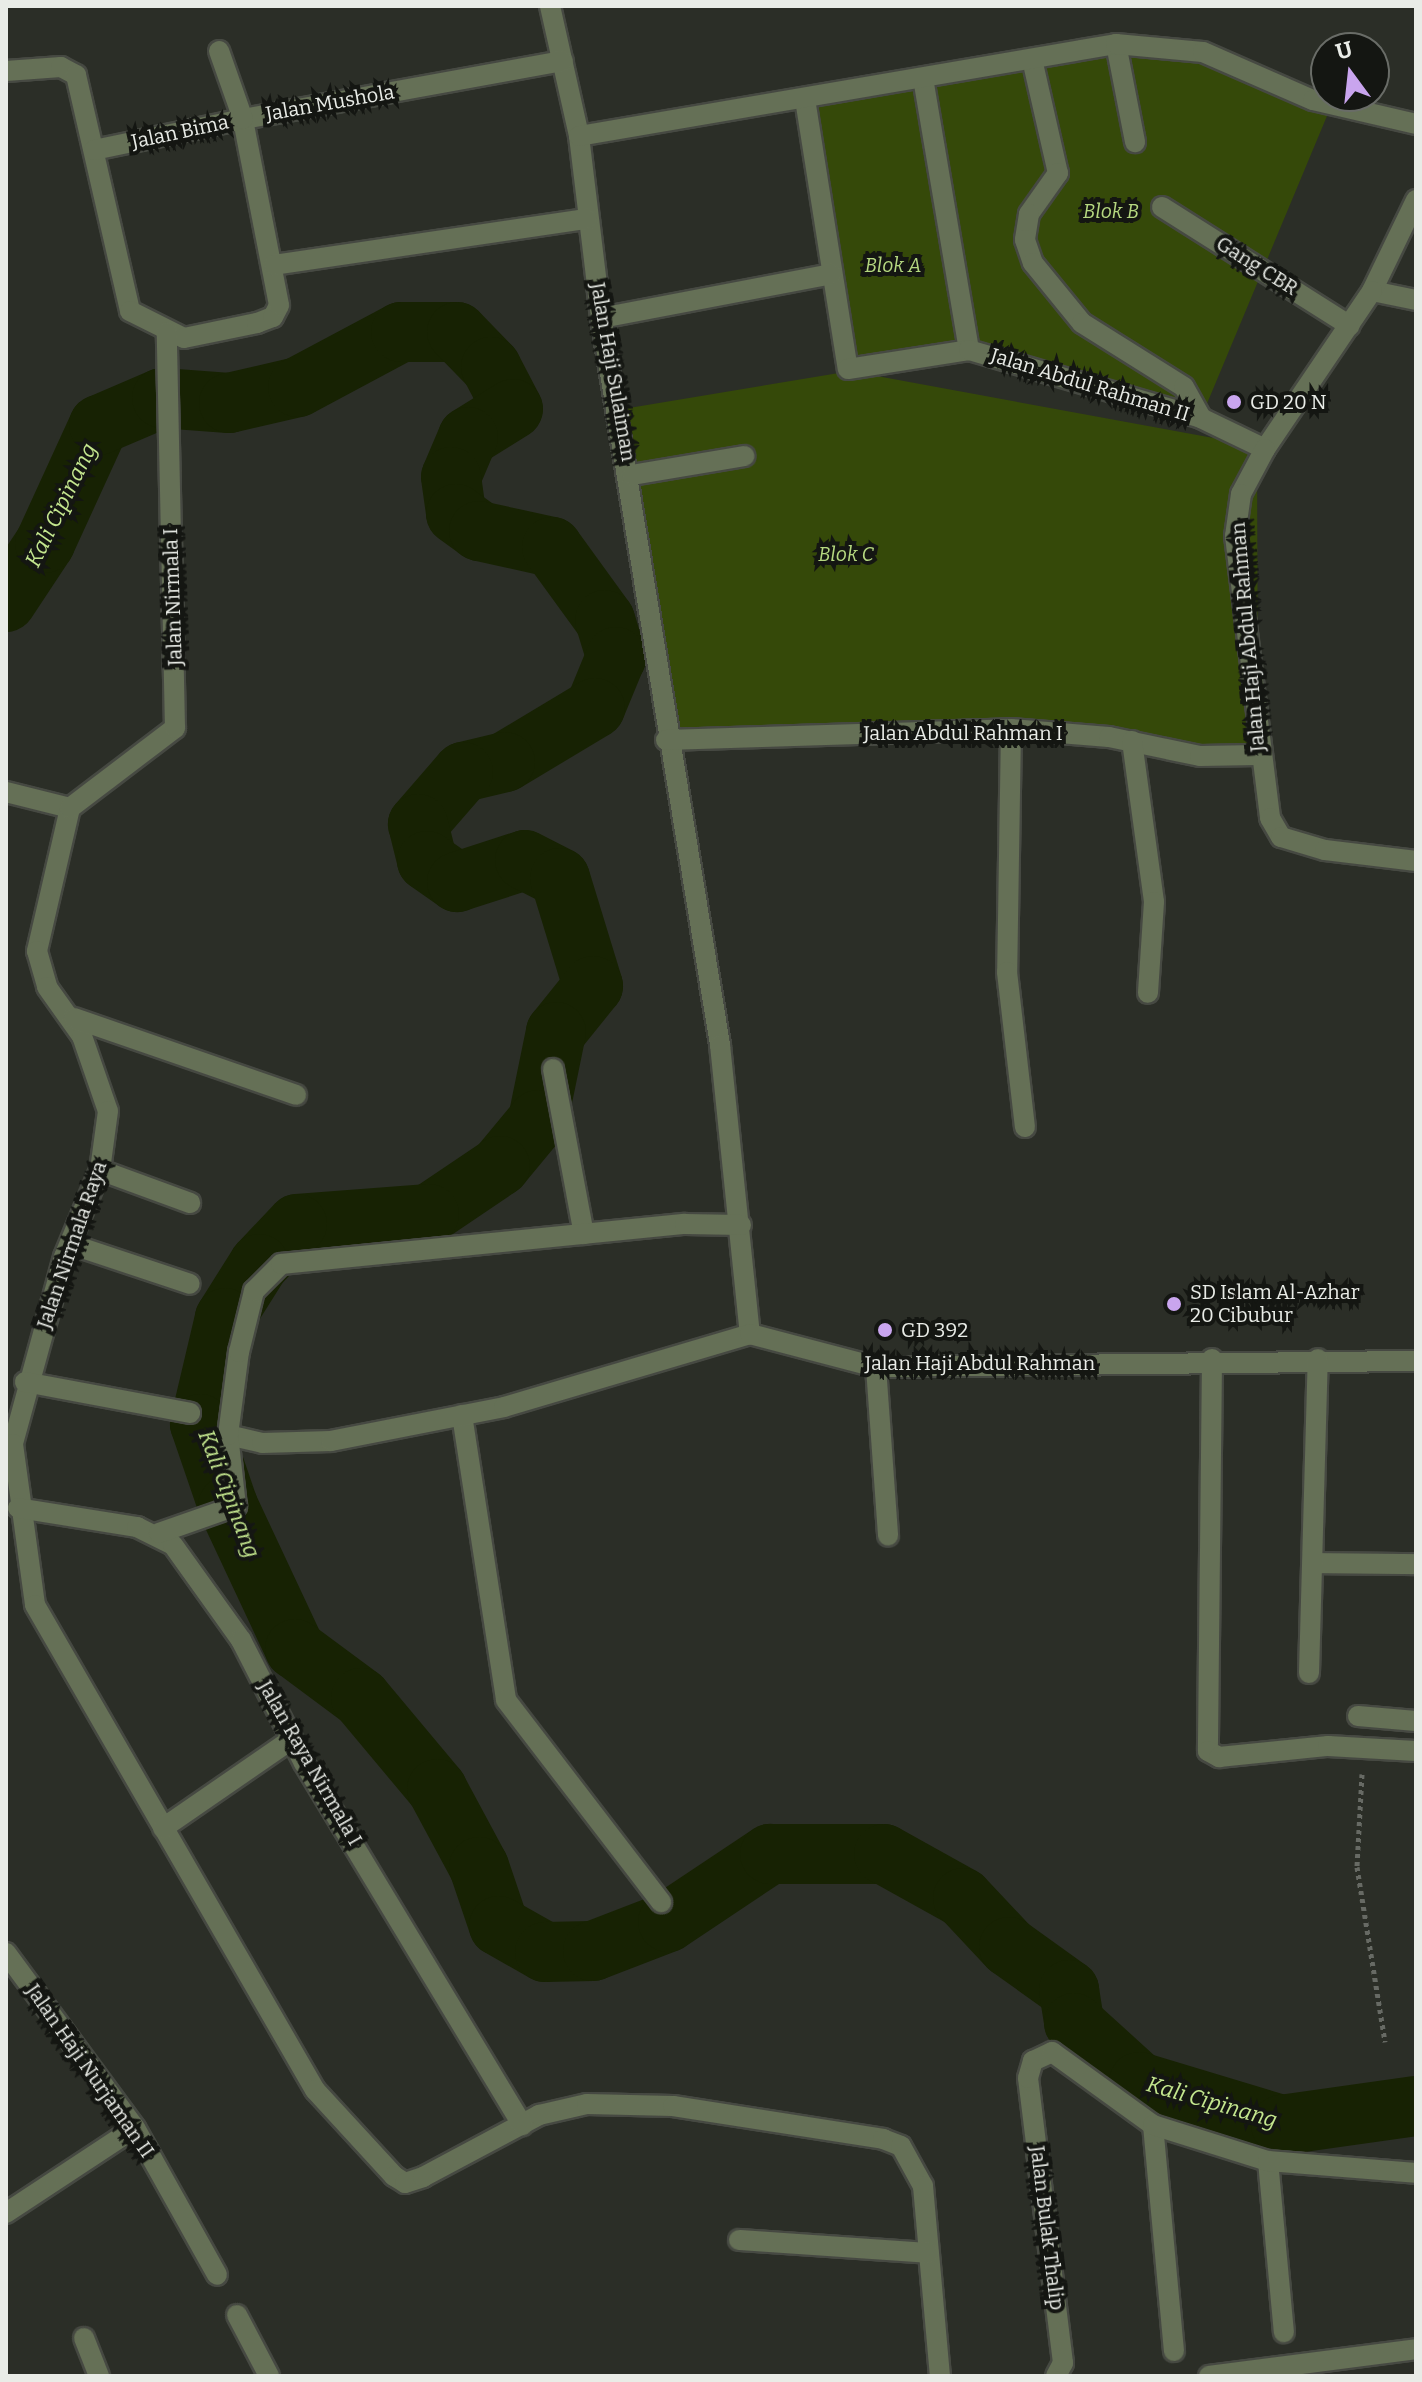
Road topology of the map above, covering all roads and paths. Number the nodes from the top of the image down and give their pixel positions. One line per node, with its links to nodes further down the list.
1 (550, 6): 5 (street, Jalan Haji Sulaiman)
2 (1116, 44): 4 (street); 10 (street); 12 (street)
3 (219, 51): 9 (street, Jalan Bima)
4 (1032, 59): 7 (street); 25 (street)
5 (563, 61): 9 (street, Jalan Mushola); 11 (street, Jalan Haji Sulaiman)
6 (6, 71): 13 (street)
7 (923, 78): 8 (street); 24 (street)
8 (805, 99): 11 (street); 18 (street, Jalan Abdul Rahman II)
9 (243, 119): 13 (street, Jalan Bima); 17 (street, Jalan Mushola)
10 (1416, 124)
11 (579, 136): 16 (street, Jalan Haji Sulaiman)
12 (1135, 142)
13 (94, 150): 23 (street)
14 (1416, 200): 19 (street, Jalan Haji Abdul Rahman)
15 (1162, 207): 22 (street, Gang CBR)
16 (587, 219): 17 (street); 21 (street, Jalan Haji Sulaiman)
17 (274, 265): 23 (street, Jalan Mushola)
18 (832, 274): 21 (street); 24 (street, Jalan Abdul Rahman II)
19 (1372, 291): 20 (street); 22 (street, Jalan Haji Abdul Rahman)
20 (1416, 300)
21 (601, 318): 28 (street, Jalan Haji Sulaiman)
22 (1350, 326): 26 (street, Jalan Haji Abdul Rahman)
23 (167, 332): 34 (street, Jalan Nirmala I)
24 (969, 350): 25 (street, Jalan Abdul Rahman II)
25 (1201, 418): 26 (street, Jalan Abdul Rahman II)
26 (1265, 449): 32 (street, Jalan Haji Abdul Rahman)
27 (744, 456): 28 (street)
28 (632, 475): 30 (street, Jalan Haji Sulaiman)
29 (1011, 729): 30 (street, Jalan Abdul Rahman I); 31 (street, Jalan Abdul Rahman I); 40 (street)
30 (666, 740): 43 (street, Jalan Haji Sulaiman)
31 (1132, 741): 32 (street, Jalan Abdul Rahman I); 36 (street)
32 (1258, 755): 35 (street, Jalan Haji Abdul Rahman)
33 (6, 792): 34 (street)
34 (70, 808): 37 (street, Jalan Nirmala Raya)
35 (1416, 861)
36 (1148, 993)
37 (74, 1018): 39 (street); 41 (street, Jalan Nirmala Raya)
38 (553, 1069): 44 (street)
39 (296, 1095)
40 (1025, 1127)
41 (100, 1170): 42 (street); 45 (street, Jalan Nirmala Raya)
42 (190, 1203)
43 (741, 1225): 44 (street); 47 (street, Jalan Haji Sulaiman)
44 (584, 1234): 55 (street)
45 (70, 1244): 46 (street); 52 (street, Jalan Nirmala Raya)
46 (190, 1284)
47 (750, 1334): 51 (street, Jalan Haji Abdul Rahman); 54 (street)
48 (1212, 1359): 49 (street, Jalan Haji Abdul Rahman); 51 (street, Jalan Haji Abdul Rahman); 65 (street)
49 (1318, 1359): 50 (street, Jalan Haji Abdul Rahman); 59 (street)
50 (1416, 1361)
51 (876, 1367): 58 (street)
52 (25, 1382): 53 (street); 56 (street, Jalan Nirmala Raya)
53 (190, 1413)
54 (462, 1415): 55 (street); 68 (street)
55 (228, 1435): 57 (street)
56 (18, 1508): 57 (street); 67 (street, Jalan Nirmala Raya)
57 (159, 1533): 64 (street, Jalan Raya Nirmala I)
58 (888, 1536)
59 (1317, 1563): 60 (street); 61 (street)
60 (1416, 1564)
61 (1309, 1673)
62 (1358, 1716): 63 (street)
63 (1416, 1721)
64 (292, 1739): 67 (street); 71 (street, Jalan Raya Nirmala I)
65 (1366, 1745): 66 (street); 70 (path)
66 (1416, 1751)
67 (163, 1828): 71 (street, Jalan Nirmala Raya)
68 (661, 1902)
69 (6, 1953): 73 (street, Jalan Haji Nurjaman II)
70 (1385, 2042)
71 (522, 2125): 78 (street)
72 (1153, 2125): 74 (street); 84 (street); 88 (street, Jalan Bulak Thalip)
73 (135, 2128): 76 (street); 79 (street, Jalan Haji Nurjaman II)
74 (1268, 2161): 75 (street); 81 (street)
75 (1416, 2173)
76 (6, 2213)
77 (739, 2240): 78 (street)
78 (929, 2253): 87 (street)
79 (217, 2275)
80 (237, 2315): 86 (street)
81 (1284, 2332)
82 (84, 2338): 85 (street)
83 (1416, 2349): 89 (street)
84 (1174, 2351)
85 (99, 2376)
86 (269, 2376)
87 (940, 2376)
88 (1056, 2376)
89 (1209, 2376)

